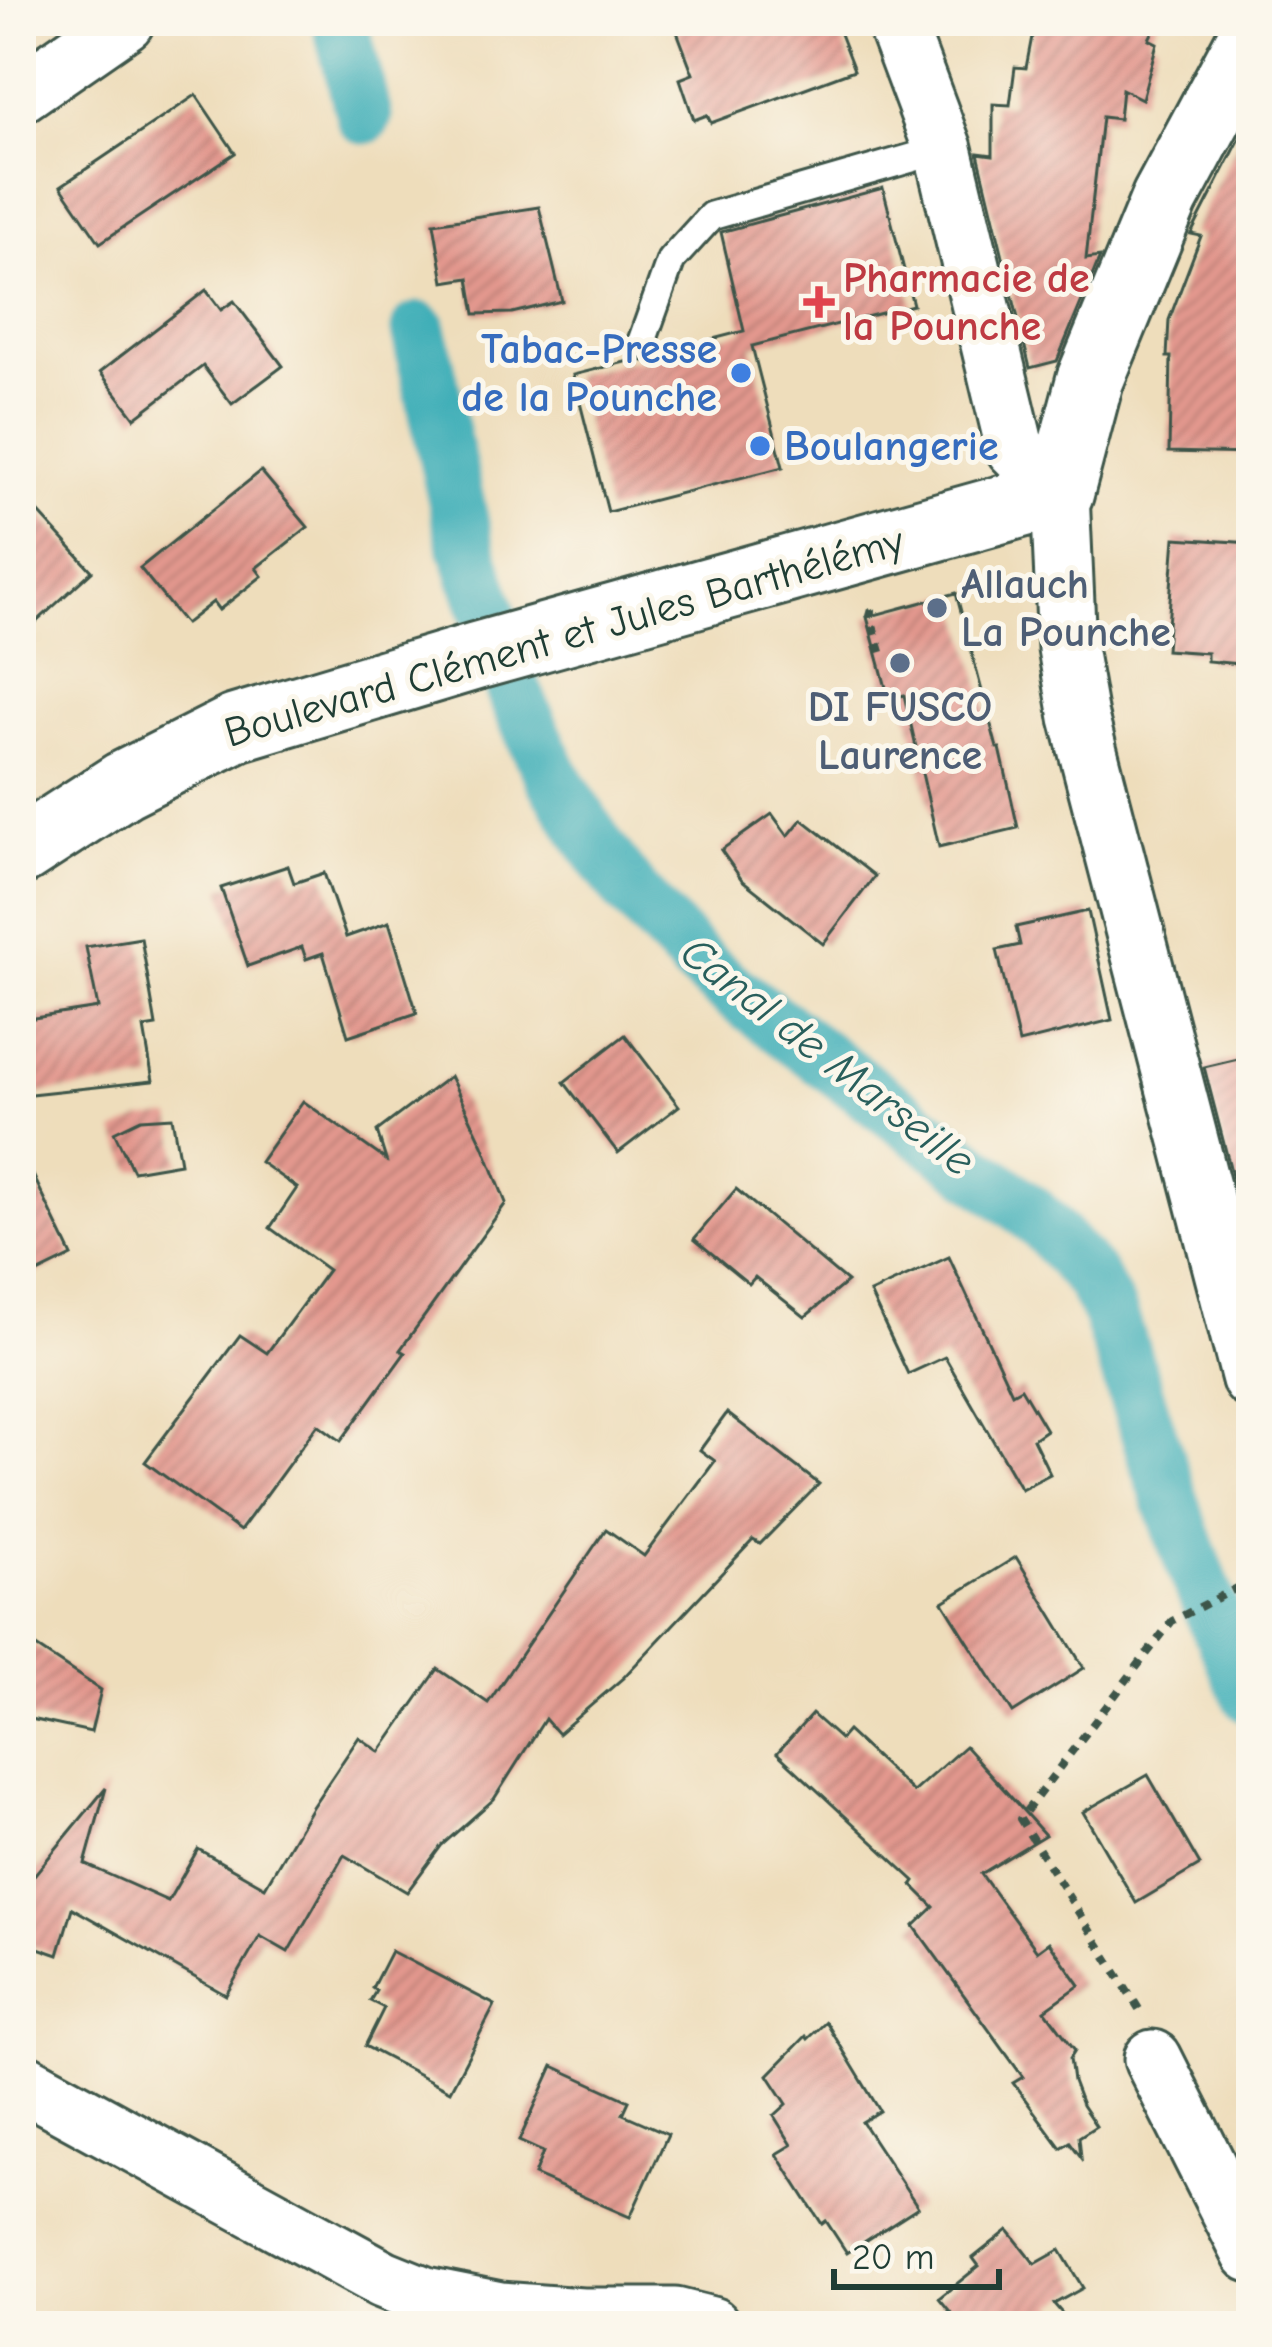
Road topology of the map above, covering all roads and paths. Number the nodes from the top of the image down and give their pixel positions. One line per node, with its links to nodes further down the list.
1 (125, 21): 4 (street)
2 (895, 21): 5 (street)
3 (1251, 38): 7 (street)
4 (21, 93)
5 (943, 149): 6 (lane); 7 (street)
6 (640, 344)
7 (1060, 494): 10 (street, Boulevard Clément et Jules Barthélémy); 11 (street)
8 (870, 616): 9 (path)
9 (886, 655)
10 (21, 851)
11 (1251, 1378)
12 (1251, 1581): 13 (path)
13 (1153, 2059): 15 (street)
14 (21, 2081): 16 (street)
15 (1251, 2253)
16 (711, 2326)

